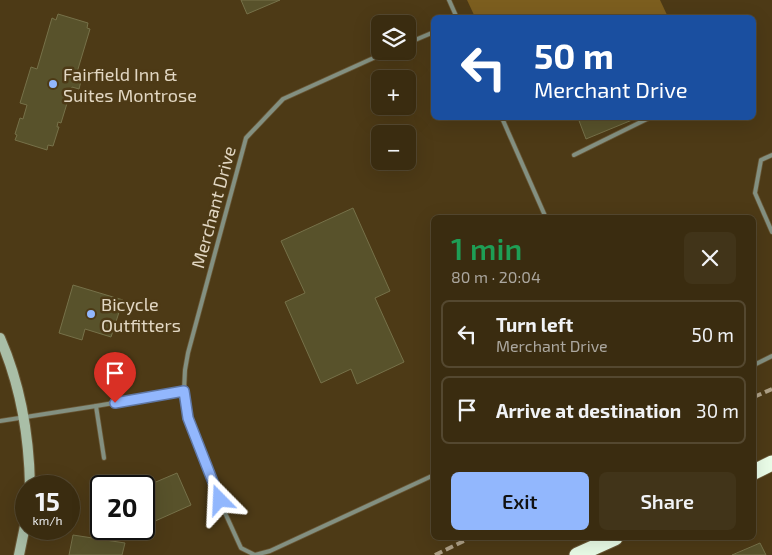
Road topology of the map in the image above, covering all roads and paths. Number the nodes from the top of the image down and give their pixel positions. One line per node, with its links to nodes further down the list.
1 (449, 0): 2 (lane)
2 (456, 15)
3 (431, 33): 4 (lane)
4 (416, 40)
5 (371, 59): 15 (lane, Merchant Drive)
6 (503, 120): 10 (lane)
7 (645, 120): 8 (lane)
8 (574, 155)
9 (772, 155): 11 (lane)
10 (545, 215)
11 (772, 232)
12 (0, 338): 17 (street)
13 (772, 356): 14 (lane)
14 (756, 364)
15 (184, 391): 16 (lane); 27 (lane, Merchant Drive)
16 (96, 406): 17 (lane); 19 (lane)
17 (24, 418): 18 (lane); 22 (street)
18 (0, 421)
19 (104, 458)
20 (772, 463): 21 (highway)
21 (756, 471)
22 (30, 475)
23 (431, 476): 27 (lane, Merchant Drive)
24 (22, 540): 26 (street)
25 (611, 540): 28 (highway)
26 (19, 555)
27 (255, 555)
28 (577, 555)

